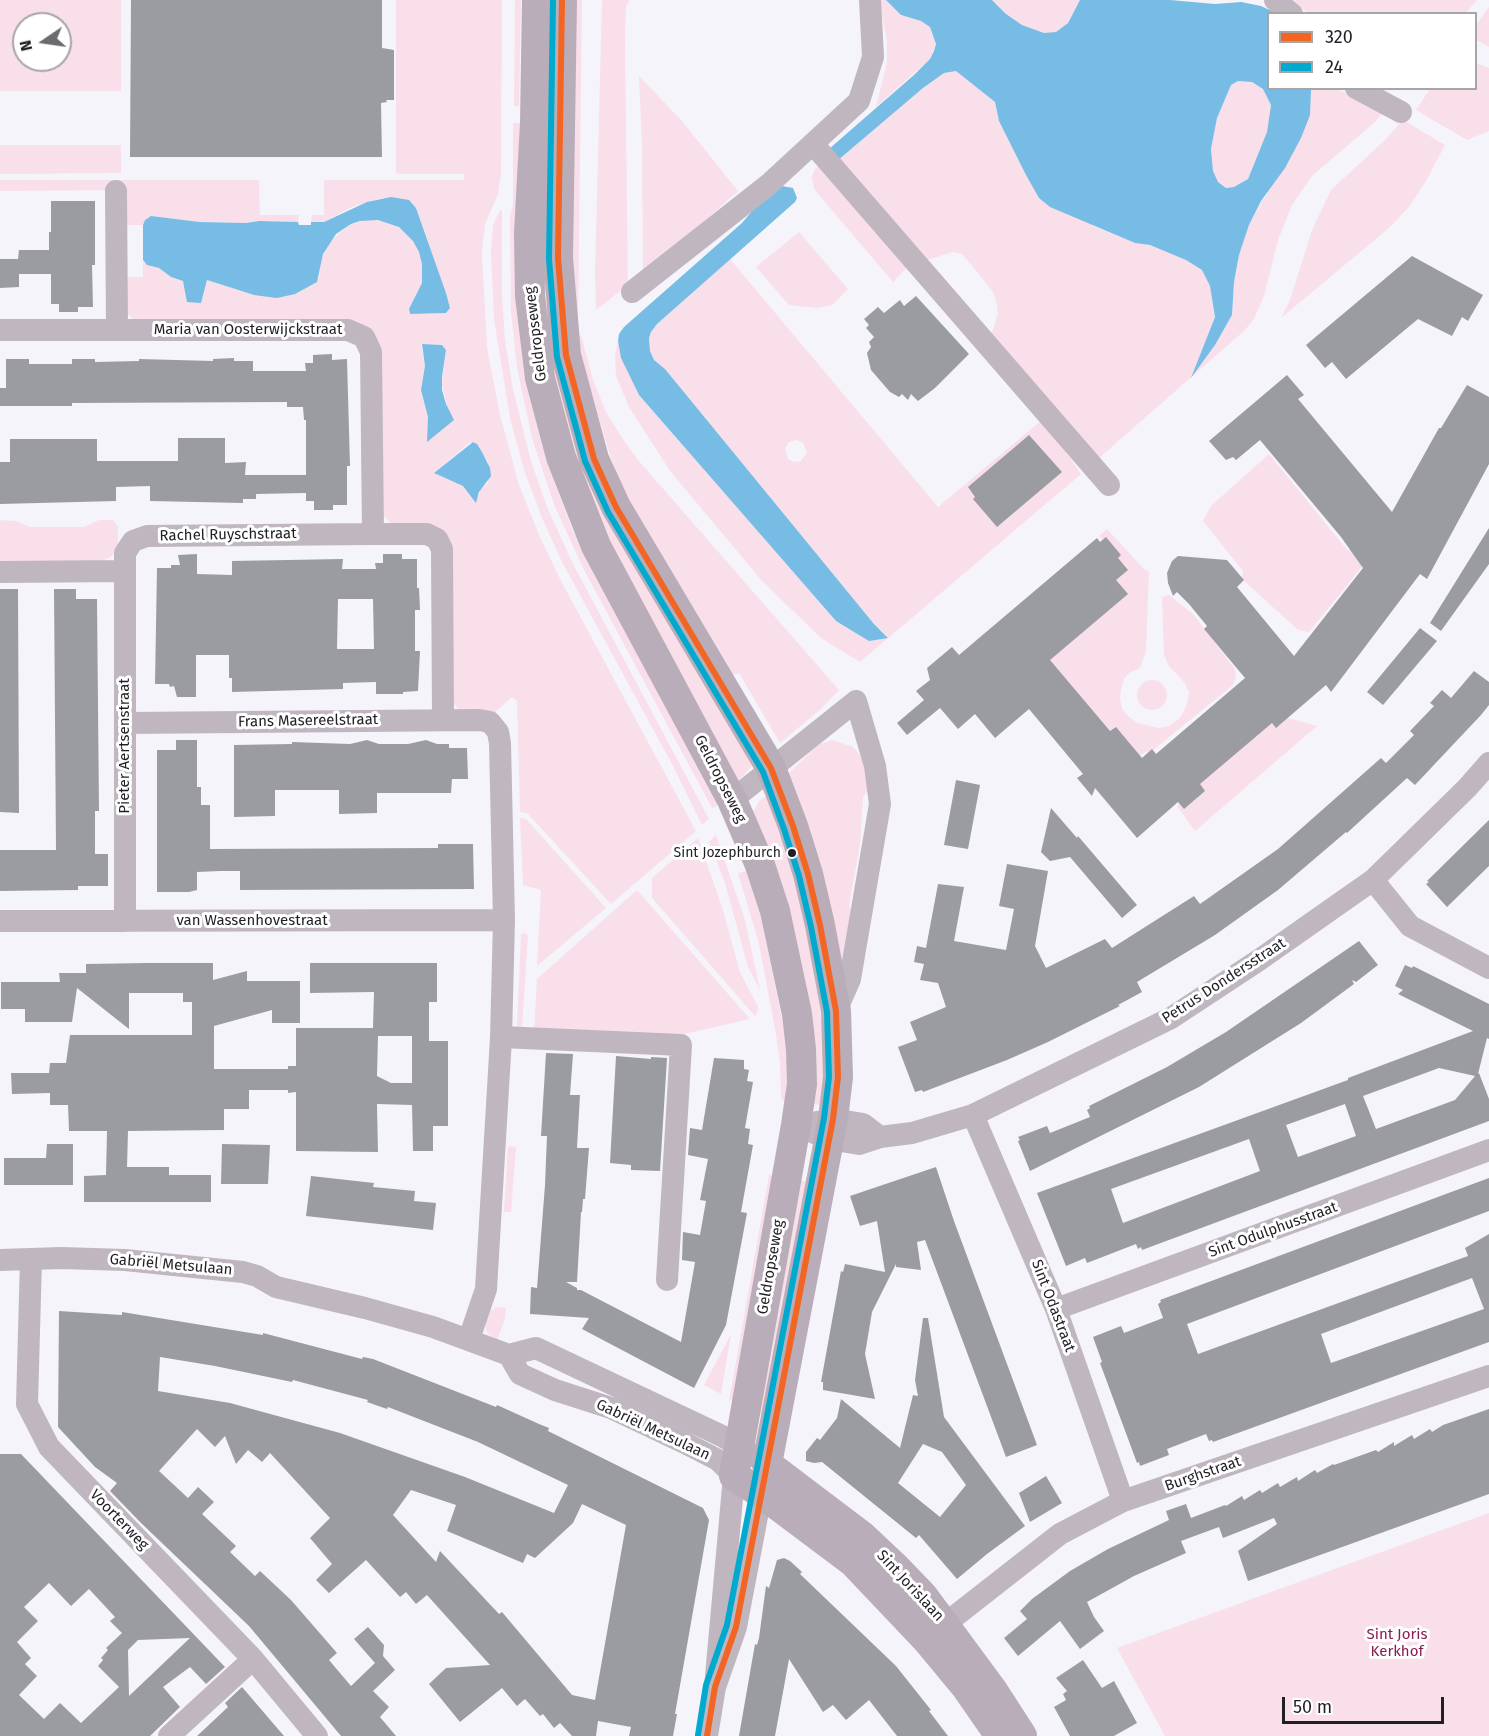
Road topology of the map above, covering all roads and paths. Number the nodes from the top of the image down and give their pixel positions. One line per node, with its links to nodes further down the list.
1 (537, 0): 21 (main road, Geldropseweg)
2 (562, 0): 20 (main road, Geldropseweg)
3 (870, 0): 8 (street)
4 (1275, 0): 5 (street)
5 (1290, 12)
6 (1360, 90): 7 (street)
7 (1401, 112)
8 (813, 144): 10 (street); 13 (street)
9 (116, 191): 12 (street)
10 (632, 292)
11 (0, 330): 12 (street, Maria van Oosterwijckstraat)
12 (117, 330): 14 (street, Maria van Oosterwijckstraat)
13 (1109, 485)
14 (373, 534): 15 (street, Rachel Ruyschstraat); 17 (street)
15 (125, 571): 16 (street); 18 (street, Pieter Aertsenstraat)
16 (0, 572)
17 (443, 719): 18 (street, Frans Masereelstraat); 23 (street, Frans Masereelstraat)
18 (125, 723): 25 (street, Pieter Aertsenstraat)
19 (1489, 763): 22 (street, Petrus Dondersstraat)
20 (771, 768): 21 (street); 27 (main road, Geldropseweg); 27 (street, Geldropseweg)
21 (732, 800): 30 (main road, Geldropseweg)
22 (1373, 880): 26 (street); 29 (street, Petrus Dondersstraat)
23 (504, 920): 25 (street, van Wassenhovestraat); 28 (street)
24 (0, 921): 25 (street, van Wassenhovestraat)
25 (125, 921)
26 (1489, 968)
27 (836, 1011): 31 (main road, Geldropseweg)
28 (501, 1037): 35 (street); 37 (street)
29 (973, 1115): 31 (street, Petrus Dondersstraat); 36 (street, Sint Odastraat)
30 (796, 1125): 31 (street, Petrus Dondersstraat); 40 (main road, Geldropseweg)
31 (831, 1129): 41 (main road, Geldropseweg)
32 (1489, 1150): 36 (street, Sint Odulphusstraat)
33 (0, 1260): 34 (street, Gabriël Metsulaan)
34 (31, 1260): 37 (street, Gabriël Metsulaan); 46 (street, Voorterweg)
35 (667, 1280)
36 (1056, 1309): 44 (street, Sint Odastraat)
37 (469, 1339): 38 (street, Gabriël Metsulaan)
38 (509, 1355): 40 (street, Gabriël Metsulaan); 42 (street, Gabriël Metsulaan)
39 (1489, 1376): 44 (street, Burghstraat)
40 (740, 1447): 41 (street, Gabriël Metsulaan); 42 (main road, Geldropseweg)
41 (767, 1464): 43 (street, Geldropseweg); 45 (main road, Sint Jorislaan)
42 (734, 1476): 43 (main road, Sint Jorislaan); 47 (street, Geldropseweg)
43 (761, 1493): 47 (street, Geldropseweg); 51 (main road, Sint Jorislaan)
44 (1122, 1501): 45 (street, Burghstraat)
45 (945, 1624): 52 (main road, Sint Jorislaan)
46 (253, 1659): 48 (street); 49 (street, Voorterweg)
47 (716, 1687): 50 (street, Geldropseweg)
48 (169, 1736)
49 (317, 1736)
50 (707, 1736)
51 (1000, 1736)
52 (1022, 1736)

